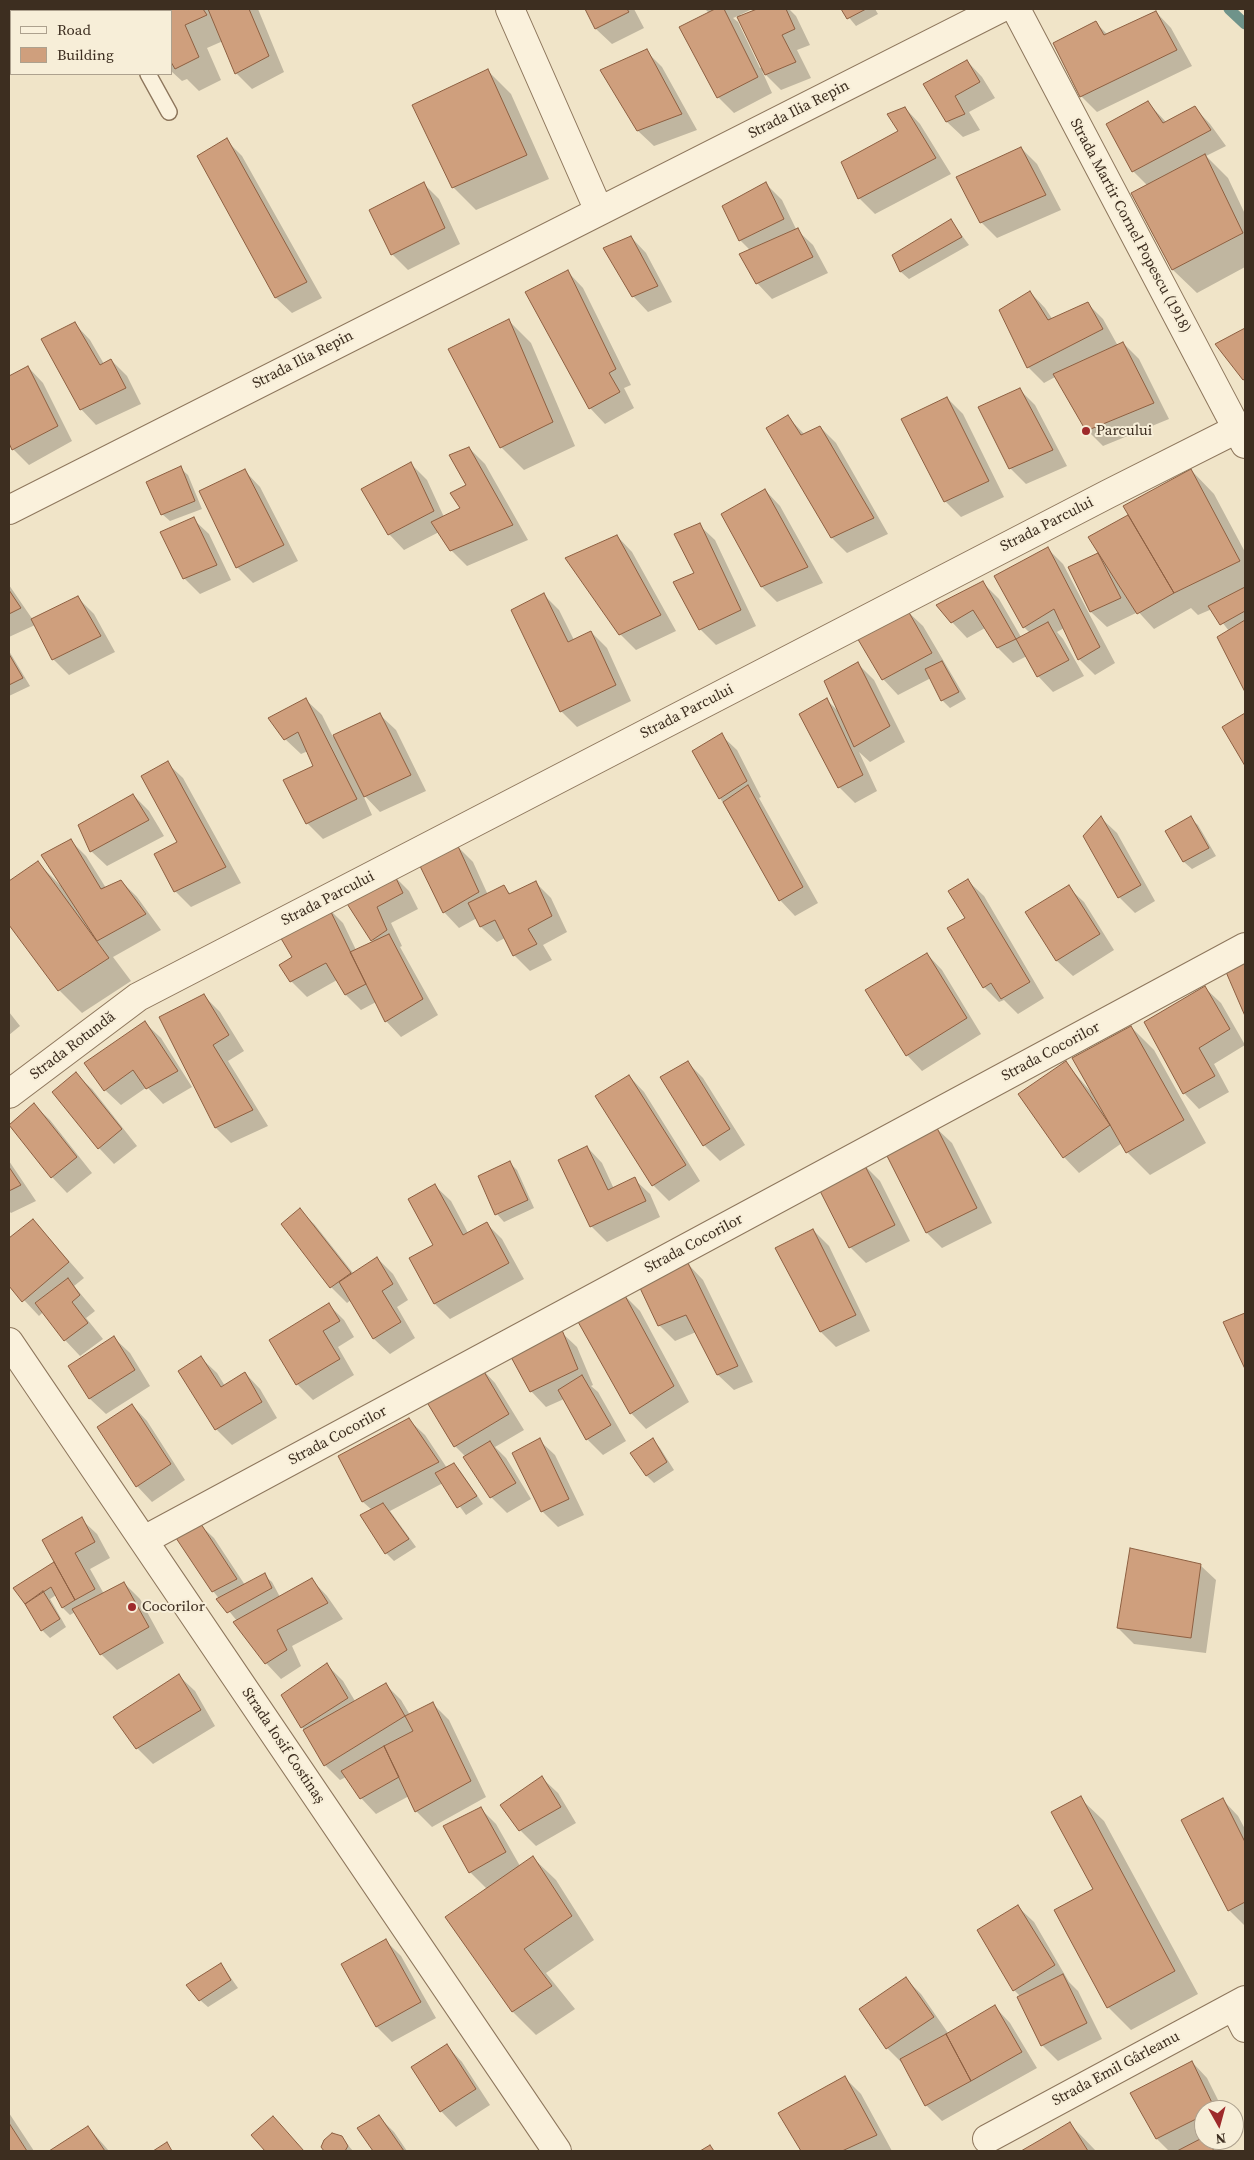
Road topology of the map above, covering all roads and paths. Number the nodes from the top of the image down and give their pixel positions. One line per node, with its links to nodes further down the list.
1 (510, 9): 6 (street)
2 (999, 9): 6 (street, Strada Ilia Repin)
3 (1016, 9): 7 (street, Strada Martir Cornel Popescu (1918))
4 (149, 75): 5 (lane)
5 (169, 112)
6 (599, 212): 8 (street, Strada Ilia Repin)
7 (1241, 436): 10 (street, Strada Parcului)
8 (9, 510)
9 (1245, 947): 13 (street, Strada Cocorilor)
10 (138, 997): 11 (street, Strada Rotundă)
11 (9, 1094)
12 (9, 1342): 13 (street, Strada Iosif Costinaș)
13 (144, 1540): 16 (street, Strada Iosif Costinaș)
14 (1241, 2011): 15 (street, Strada Emil Gârleanu)
15 (987, 2139)
16 (557, 2151)

